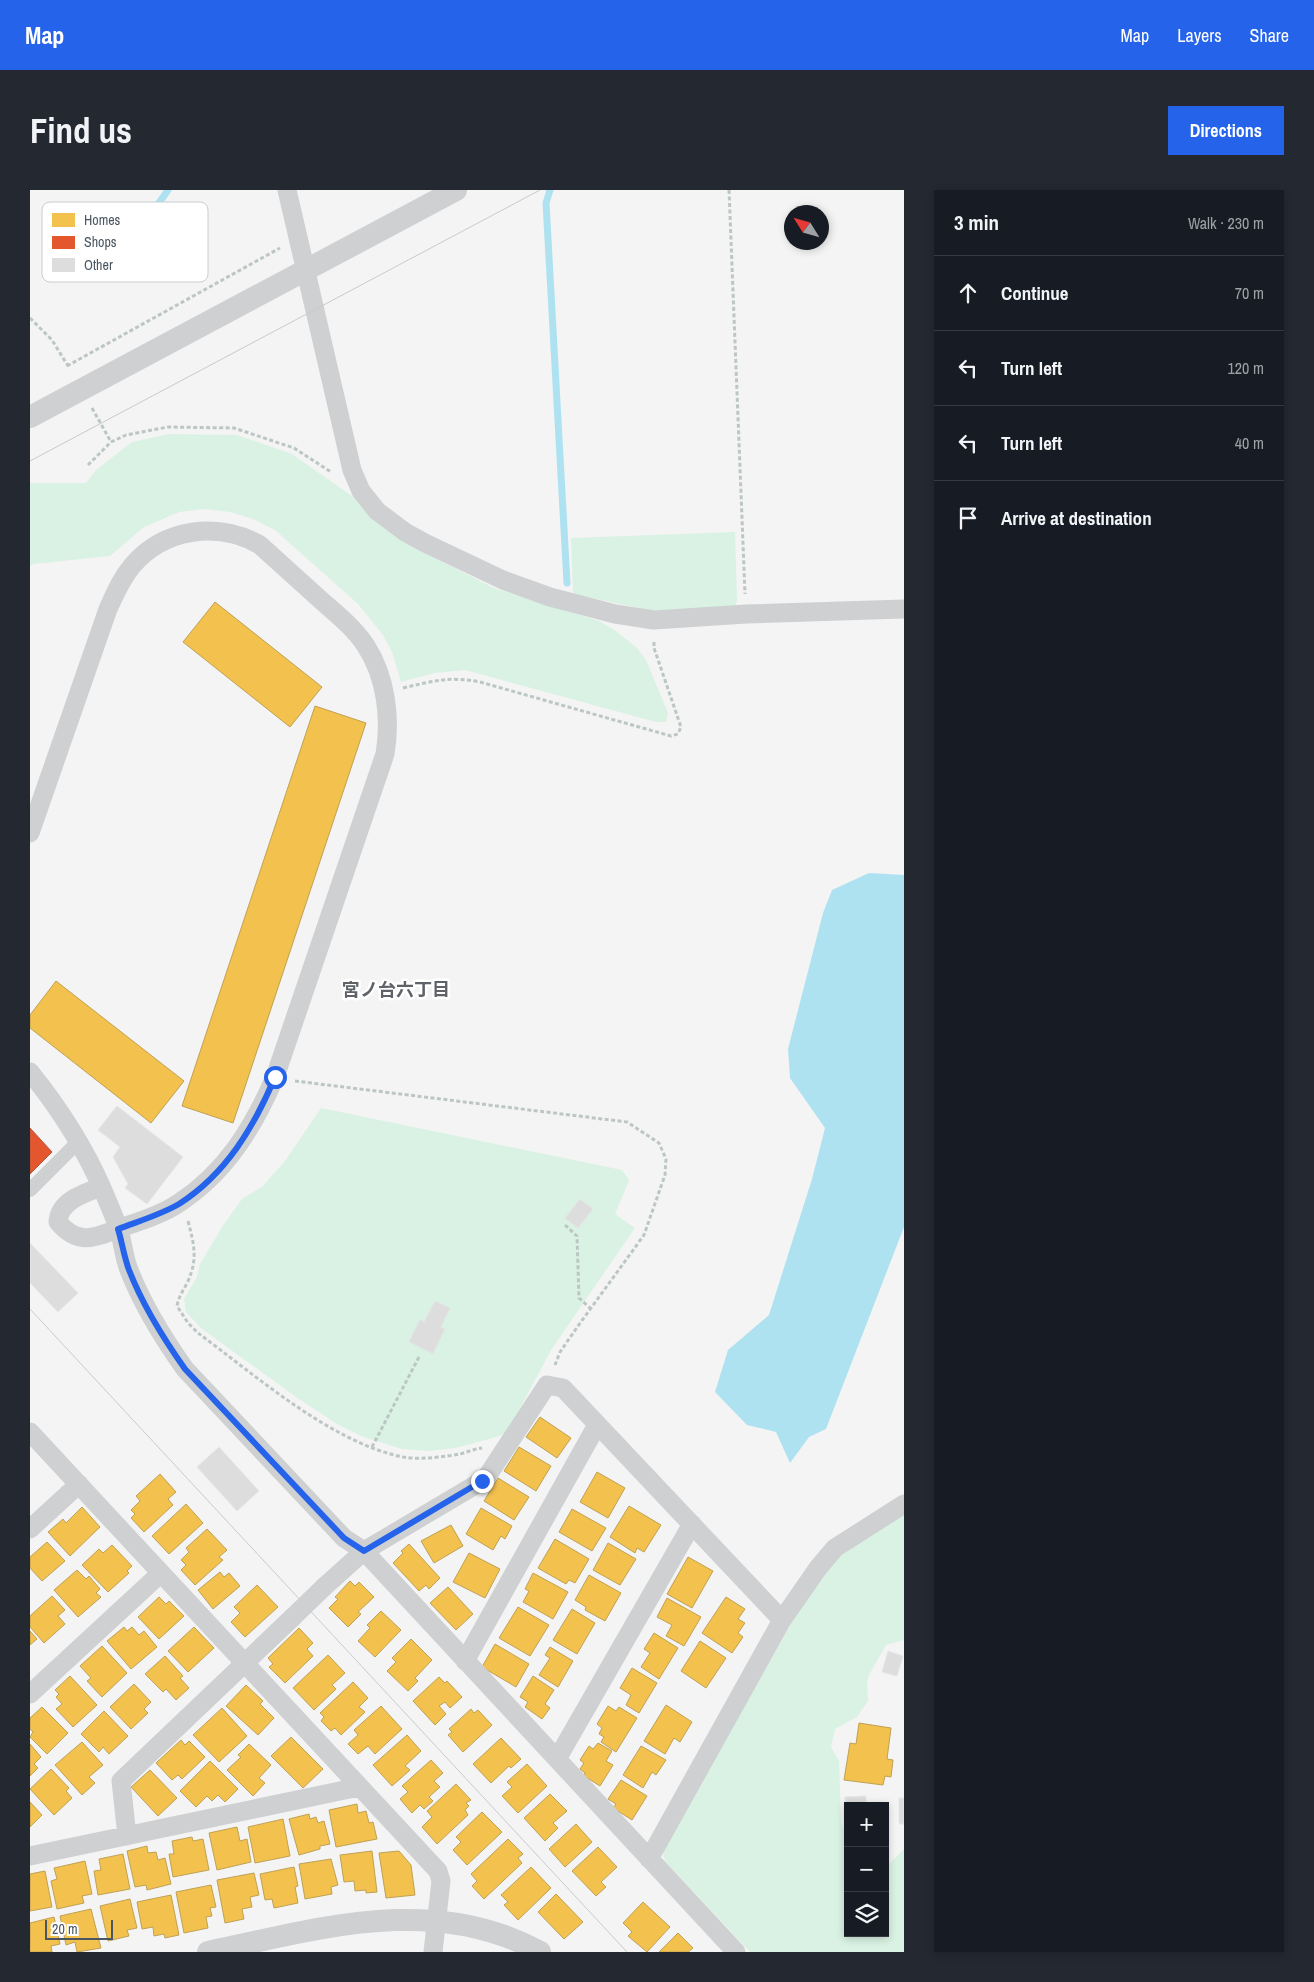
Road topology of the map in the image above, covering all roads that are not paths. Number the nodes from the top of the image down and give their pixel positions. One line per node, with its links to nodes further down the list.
1 (287, 190): 4 (street)
2 (456, 190): 3 (street, bridge)
3 (30, 417)
4 (904, 609)
5 (30, 833): 10 (street)
6 (30, 1072): 7 (street)
7 (79, 1141): 8 (street); 9 (street)
8 (101, 1187): 10 (street); 10 (street)
9 (30, 1190)
10 (118, 1229): 17 (street)
11 (597, 1425): 15 (street); 17 (street); 20 (street)
12 (30, 1432): 13 (street)
13 (79, 1484): 16 (street); 18 (street)
14 (904, 1504): 19 (street)
15 (692, 1524): 19 (street); 23 (street)
16 (30, 1529)
17 (364, 1551): 20 (street); 21 (street, bridge)
18 (161, 1573): 21 (street); 22 (street)
19 (782, 1620): 27 (street)
20 (466, 1661): 23 (street)
21 (244, 1663): 24 (street); 25 (street)
22 (30, 1694)
23 (557, 1759): 27 (street)
24 (360, 1787): 25 (street); 28 (street)
25 (127, 1836): 26 (street)
26 (30, 1856)
27 (649, 1859): 32 (street)
28 (438, 1921): 29 (street); 30 (street); 31 (street)
29 (208, 1952)
30 (433, 1952)
31 (540, 1952)
32 (736, 1952)

